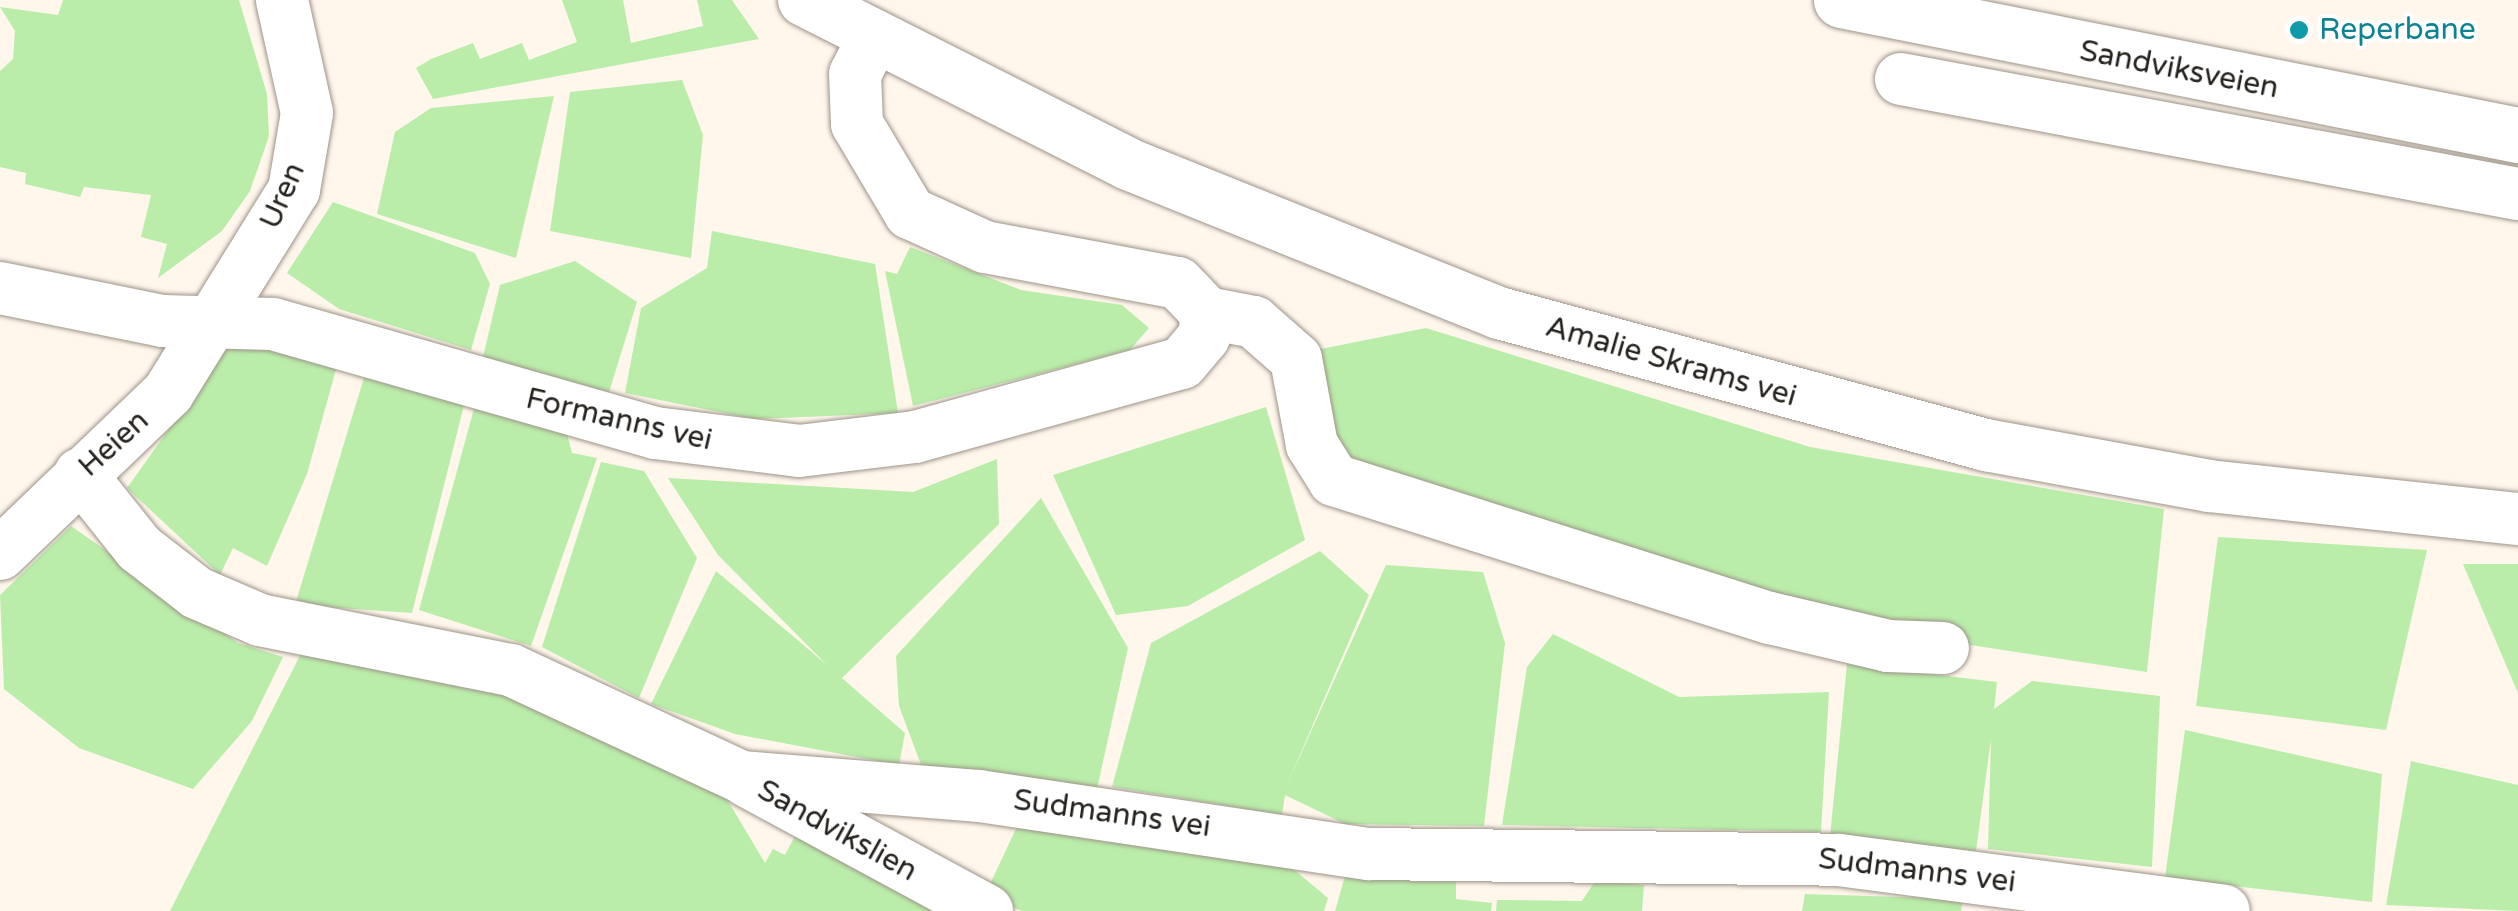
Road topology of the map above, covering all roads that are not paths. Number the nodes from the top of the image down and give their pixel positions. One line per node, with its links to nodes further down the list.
1 (282, 0): 10 (street, Uren)
2 (804, 0): 4 (street, Amalie Skrams vei)
3 (1841, 0): 6 (main road, Sandviksveien)
4 (873, 39): 9 (street); 12 (street, Amalie Skrams vei)
5 (1901, 79): 7 (street)
6 (2518, 135)
7 (2518, 194)
8 (0, 288): 10 (street, Formanns vei)
9 (1207, 314): 10 (street, Formanns vei); 14 (street)
10 (210, 320): 11 (street, Heien)
11 (80, 474): 13 (street, Heien); 15 (street, Sudmanns vei)
12 (2518, 519)
13 (0, 554)
14 (1943, 648)
15 (742, 777): 16 (street, Sandvikslien); 17 (street, Sudmanns vei)
16 (987, 911)
17 (2224, 911)

